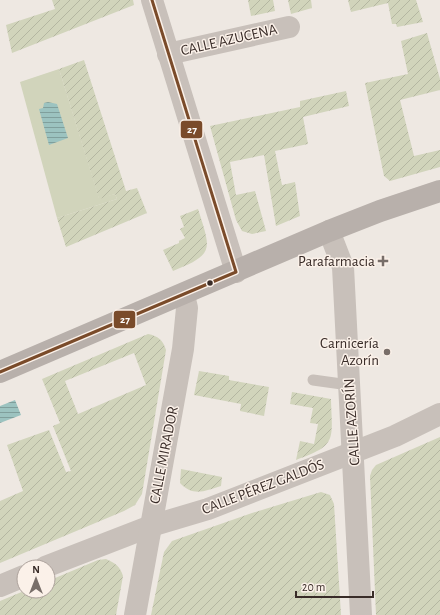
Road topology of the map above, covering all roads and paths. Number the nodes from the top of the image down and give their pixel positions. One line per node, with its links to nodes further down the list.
1 (152, 0): 3 (street, CALLE AZUCENA)
2 (289, 26): 3 (street, CALLE AZUCENA)
3 (168, 54): 6 (street, CALLE AZUCENA)
4 (440, 191): 5 (street)
5 (329, 231): 6 (street); 10 (street, CALLE AZORÍN)
6 (236, 272): 7 (street)
7 (184, 294): 8 (street); 13 (street, CALLE MIRADOR)
8 (0, 372)
9 (313, 380): 10 (lane)
10 (349, 385): 12 (street, CALLE AZORÍN)
11 (440, 414): 12 (street, CALLE PÉREZ GALDÓS)
12 (354, 452): 13 (street, CALLE PÉREZ GALDÓS); 18 (street, CALLE AZORÍN)
13 (150, 526): 14 (street, CALLE PÉREZ GALDÓS); 17 (street, CALLE MIRADOR)
14 (56, 563)
15 (16, 579): 16 (street)
16 (0, 586)
17 (135, 615)
18 (361, 615)

